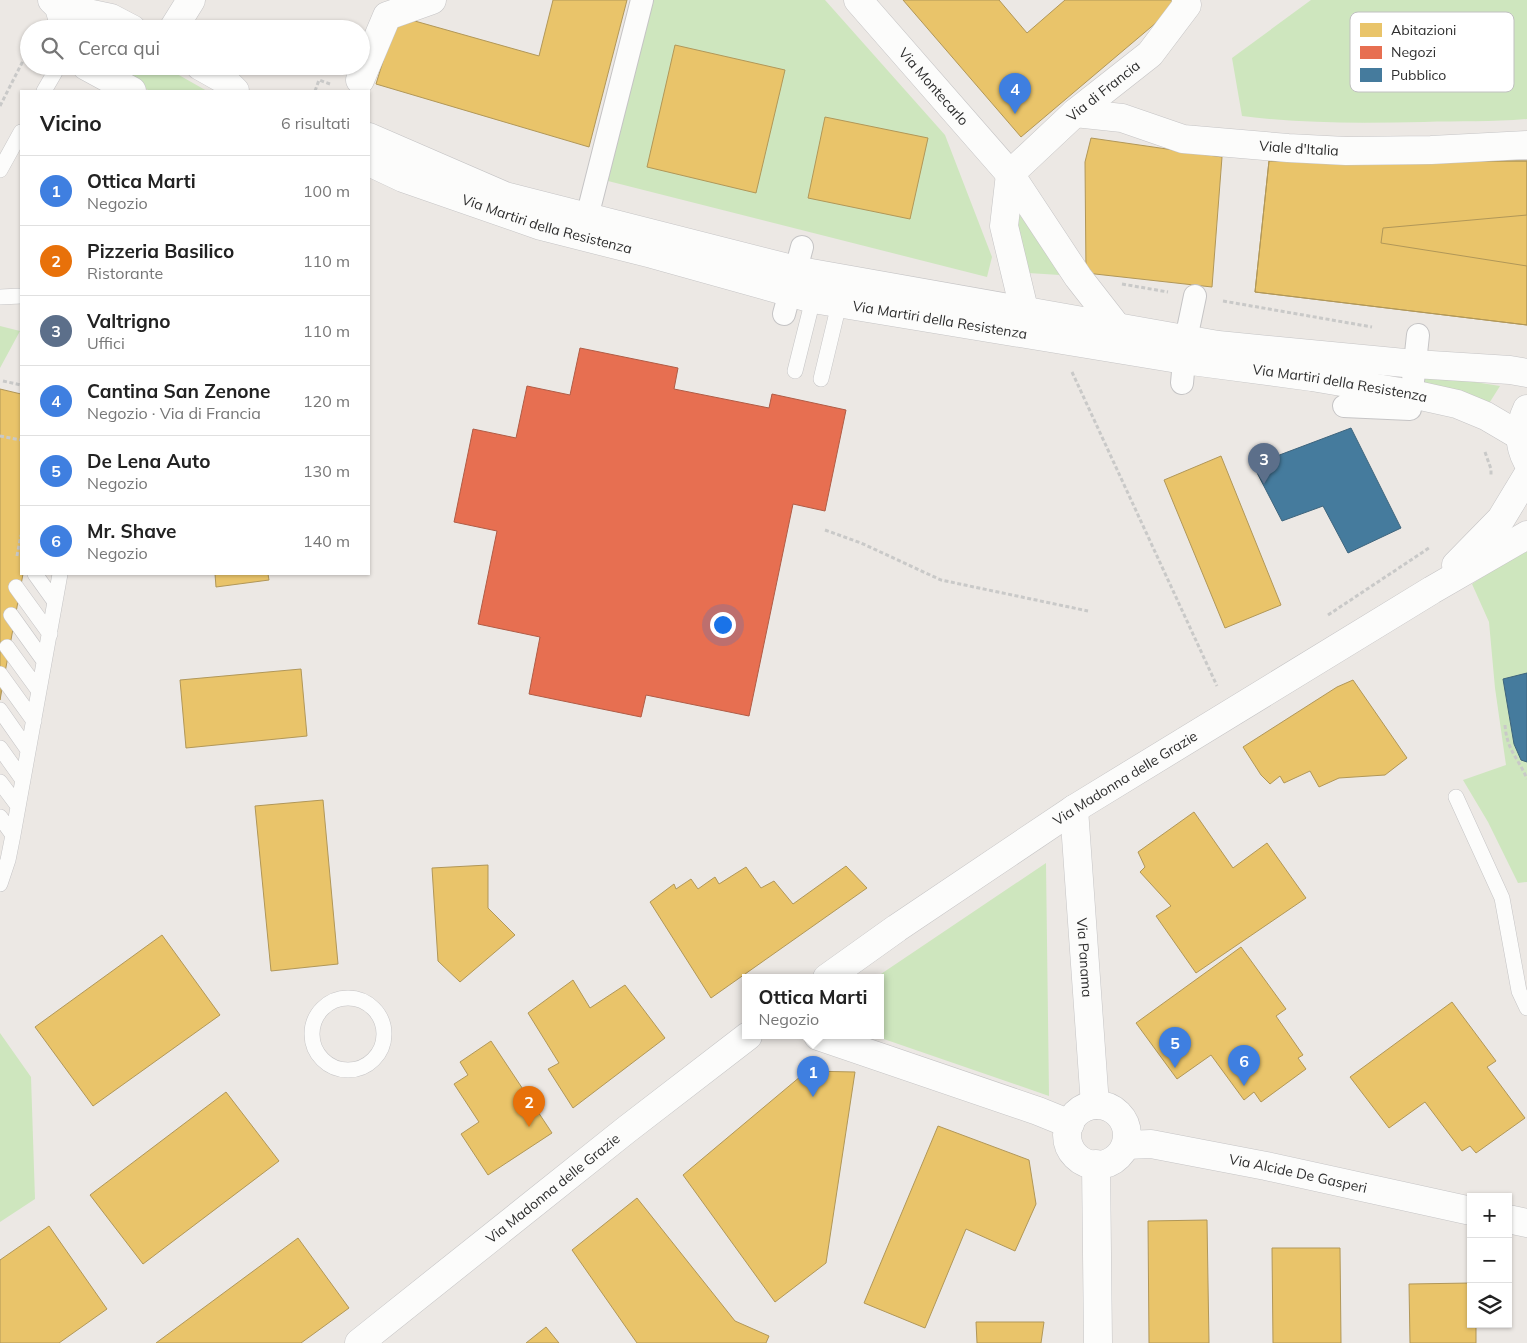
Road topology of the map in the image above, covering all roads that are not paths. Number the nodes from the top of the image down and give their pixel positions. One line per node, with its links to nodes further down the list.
1 (52, 0): 7 (main road)
2 (191, 0): 9 (main road)
3 (432, 0): 10 (main road)
4 (642, 0): 26 (street, Via Martiri della Resistenza)
5 (858, 0): 25 (main road, Via Montecarlo)
6 (1186, 0): 19 (main road, Via di Francia)
7 (74, 18): 8 (main road)
8 (115, 20)
9 (179, 20)
10 (370, 56)
11 (53, 75): 16 (lane)
12 (103, 75): 17 (main road)
13 (216, 75): 18 (main road)
14 (362, 75): 15 (main road)
15 (360, 80)
16 (45, 90)
17 (130, 90)
18 (234, 90)
19 (1075, 113): 22 (main road, Viale d'Italia); 25 (main road, Via di Francia)
20 (20, 134): 24 (lane)
21 (370, 137): 26 (main road, Via Martiri della Resistenza)
22 (1527, 145)
23 (370, 162): 27 (main road, Via Martiri della Resistenza)
24 (0, 170)
25 (1010, 174): 31 (main road); 32 (main road, Via Montecarlo)
26 (587, 217): 27 (main road, Via Martiri della Resistenza)
27 (804, 288): 31 (main road, Via Martiri della Resistenza); 34 (main road, Via Martiri della Resistenza); 36 (lane); 38 (lane)
28 (20, 296): 30 (lane)
29 (1195, 296): 34 (street)
30 (0, 297)
31 (1016, 310): 32 (main road, Via Martiri della Resistenza)
32 (1117, 327): 34 (main road, Via Martiri della Resistenza)
33 (1418, 335): 35 (street)
34 (1184, 361): 35 (main road, Via Martiri della Resistenza); 39 (main road, Via Martiri della Resistenza)
35 (1415, 364): 37 (main road, Via Martiri della Resistenza); 39 (street)
36 (795, 371)
37 (1527, 373)
38 (821, 379)
39 (1412, 394): 40 (street); 42 (main road, Via Martiri della Resistenza)
40 (1344, 406)
41 (1527, 409): 42 (main road, Via Martiri della Resistenza)
42 (1524, 448)
43 (1527, 476): 48 (main road, Via Madonna delle Grazie)
44 (1527, 535): 48 (main road, Via Madonna delle Grazie)
45 (36, 575): 49 (lane)
46 (60, 575): 49 (lane)
47 (16, 587): 51 (lane)
48 (1432, 590): 64 (main road, Via Madonna delle Grazie)
49 (55, 602): 51 (lane)
50 (11, 615): 53 (lane)
51 (50, 634): 53 (lane)
52 (7, 647): 55 (lane)
53 (44, 661): 55 (lane)
54 (0, 674): 57 (lane)
55 (39, 691): 57 (lane)
56 (0, 710): 59 (lane)
57 (34, 721): 59 (lane)
58 (0, 748): 60 (lane)
59 (28, 750): 60 (lane)
60 (23, 780): 63 (lane)
61 (0, 782): 63 (lane)
62 (1456, 797): 70 (lane)
63 (18, 806): 66 (lane)
64 (1074, 809): 69 (main road, Via Madonna delle Grazie); 74 (main road, Via Panama)
65 (0, 817): 66 (lane)
66 (13, 835): 67 (lane)
67 (3, 859): 68 (lane)
68 (0, 884)
69 (833, 974)
70 (1527, 1008)
71 (744, 1039): 81 (main road, Via Madonna delle Grazie)
72 (827, 1039): 75 (main road)
73 (359, 1068): 73 (lane)
74 (1095, 1105): 75 (main road); 76 (main road)
75 (1070, 1124): 77 (main road)
76 (1126, 1145): 77 (main road); 78 (main road, Via Alcide De Gasperi)
77 (1096, 1164): 82 (main road)
78 (1467, 1210)
79 (1512, 1220): 80 (main road)
80 (1527, 1223)
81 (360, 1343)
82 (1098, 1343)

